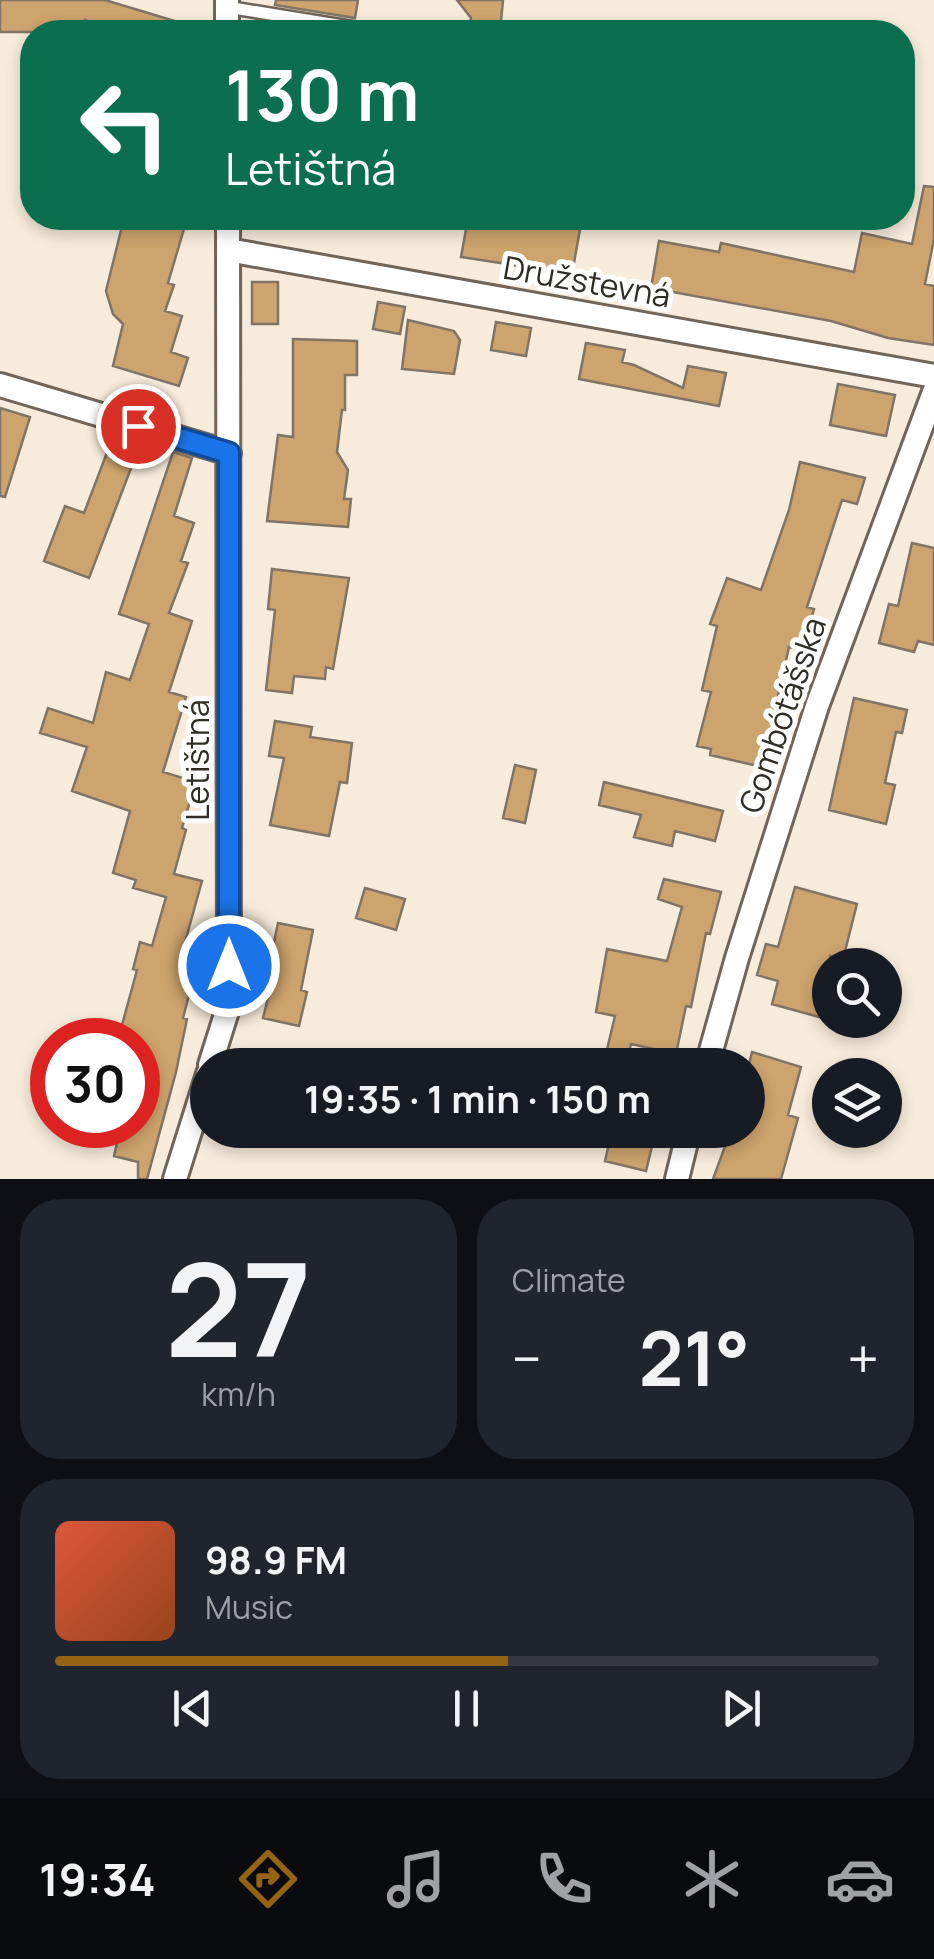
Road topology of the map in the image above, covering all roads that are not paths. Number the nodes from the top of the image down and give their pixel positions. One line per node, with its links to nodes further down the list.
1 (227, 3): 2 (lane)
2 (317, 20)
3 (228, 230): 4 (street, Letištná)
4 (228, 250): 5 (street, Družstevná); 8 (street, Letištná)
5 (934, 376)
6 (0, 385): 8 (street)
7 (934, 392): 10 (street, Gombótášska)
8 (229, 453): 9 (street, Letištná)
9 (215, 1048)
10 (712, 1048)
11 (190, 1131): 13 (street)
12 (685, 1148): 14 (street)
13 (175, 1179)
14 (677, 1179)

